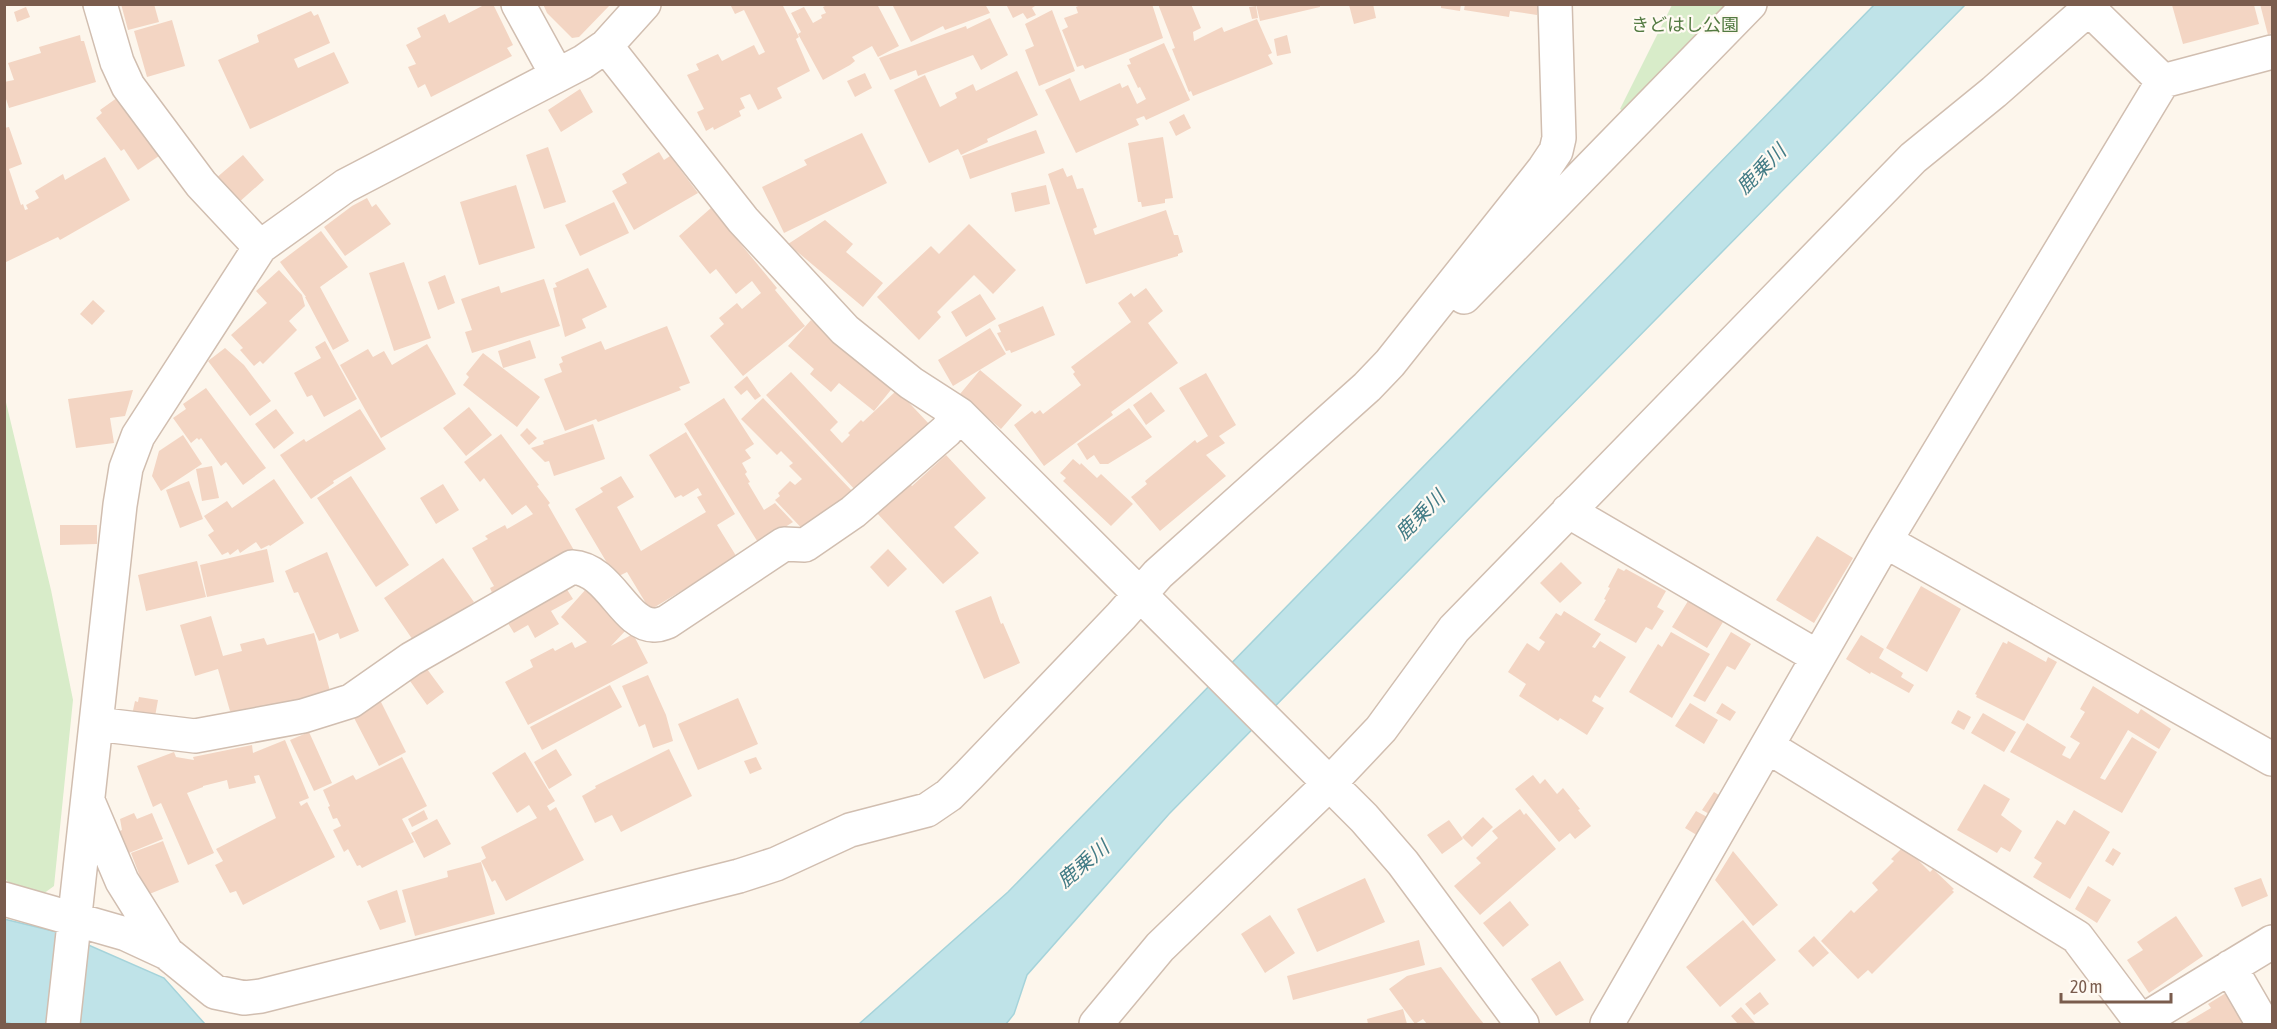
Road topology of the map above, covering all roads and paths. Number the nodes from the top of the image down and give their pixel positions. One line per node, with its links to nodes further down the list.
1 (100, 4): 11 (street)
2 (518, 4): 9 (street)
3 (644, 4): 7 (street)
4 (1555, 4): 12 (street)
5 (1750, 4): 12 (street)
6 (2089, 6): 10 (street); 14 (street)
7 (606, 46): 9 (street); 13 (street)
8 (2272, 52): 10 (street)
9 (557, 75): 11 (street)
10 (2163, 81): 15 (street)
11 (260, 247): 18 (street)
12 (1390, 363): 16 (street)
13 (959, 414): 16 (street); 18 (street)
14 (1568, 511): 17 (street); 21 (street)
15 (1885, 541): 17 (street); 20 (street)
16 (1149, 605): 21 (street); 26 (street)
17 (1818, 657): 19 (street)
18 (96, 724): 22 (street)
19 (1767, 746): 28 (street); 32 (street)
20 (2272, 759)
21 (1321, 775): 30 (street); 31 (street)
22 (88, 799): 24 (street); 26 (street)
23 (4, 899): 24 (street)
24 (74, 931): 26 (street); 29 (street)
25 (2272, 942): 27 (street)
26 (167, 953)
27 (2230, 968): 28 (street); 33 (street)
28 (2139, 1023)
29 (63, 1024)
30 (1096, 1024)
31 (1522, 1024)
32 (1607, 1024)
33 (2263, 1024)

